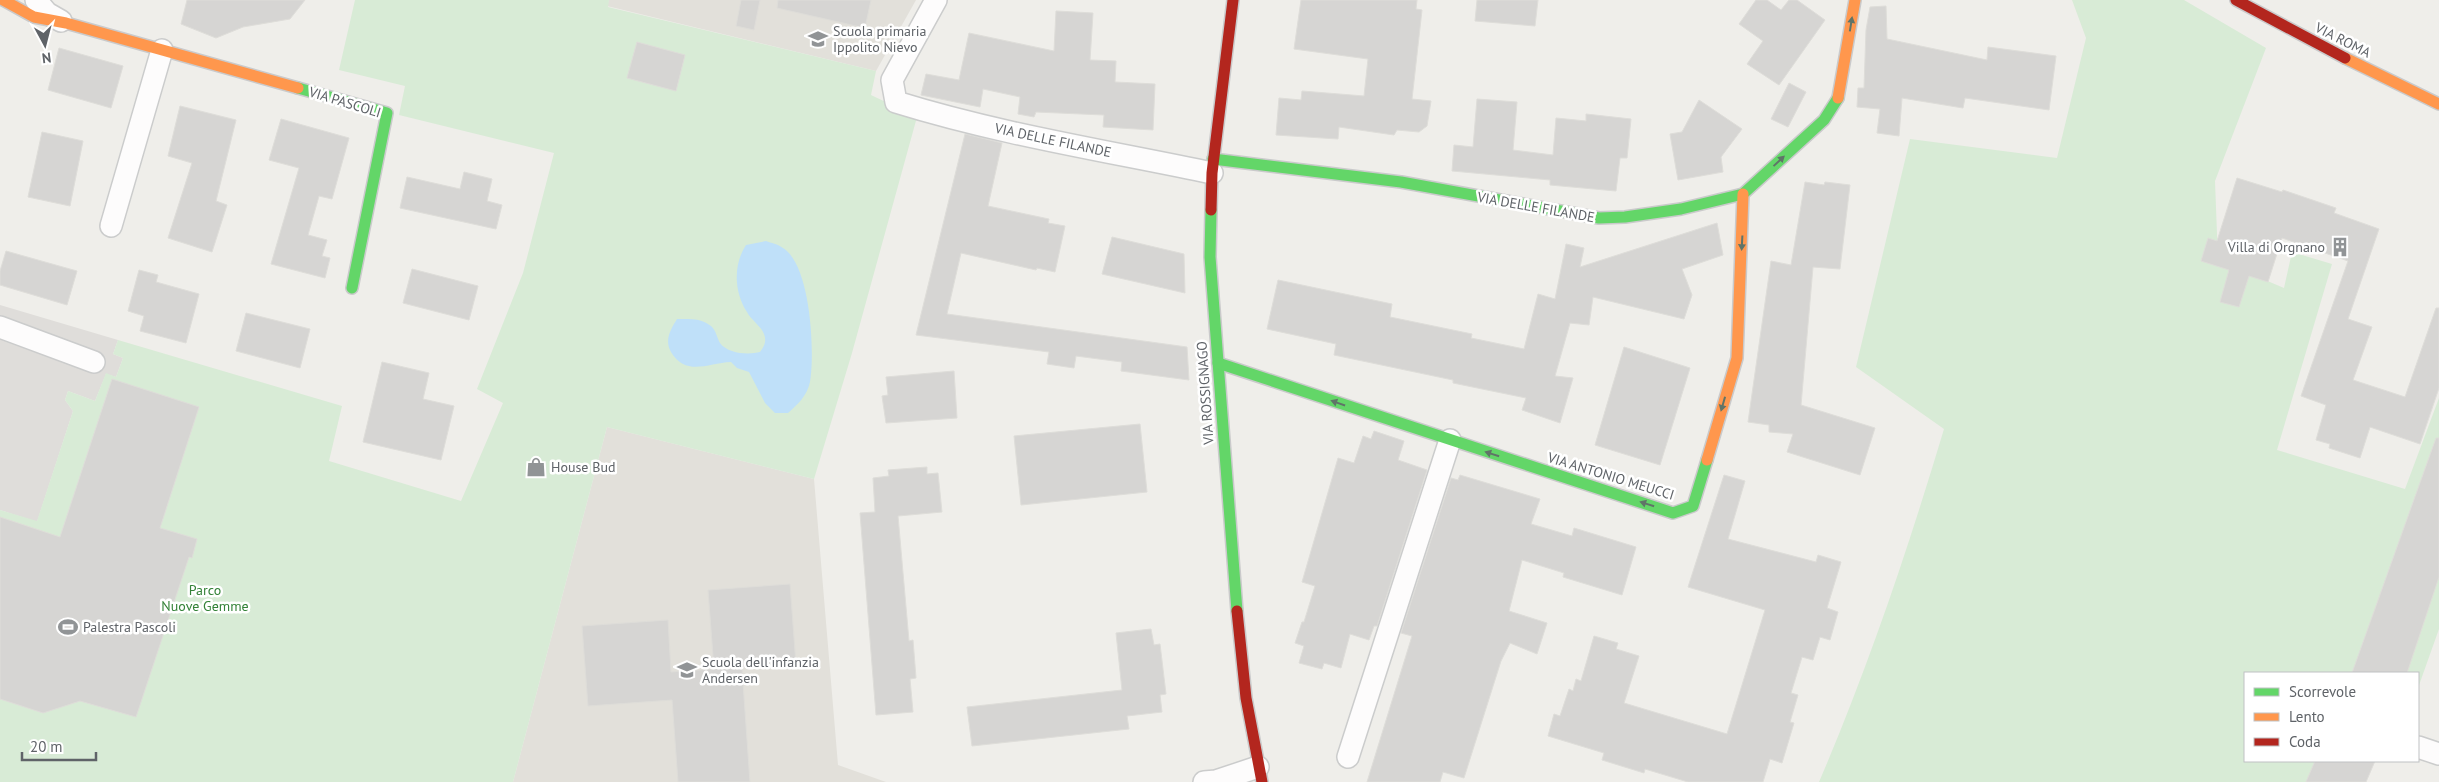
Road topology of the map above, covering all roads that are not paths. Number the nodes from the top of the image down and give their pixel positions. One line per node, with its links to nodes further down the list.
1 (3, 0): 7 (street, VIA PASCOLI)
2 (36, 0): 7 (street, VIA PASCOLI)
3 (936, 0): 10 (street, VIA DELLE FILANDE)
4 (1234, 0): 10 (street, VIA ROSSIGNAGO)
5 (1855, 0): 11 (street, VIA DELLE FILANDE, one-way to 5)
6 (2236, 0): 9 (street, VIA ROMA)
7 (66, 23): 8 (street, VIA PASCOLI)
8 (162, 50): 12 (street); 13 (street, VIA PASCOLI)
9 (2439, 104)
10 (1213, 166): 11 (street, VIA DELLE FILANDE); 16 (street, VIA ROSSIGNAGO)
11 (1743, 194): 17 (street, VIA ANTONIO MEUCCI, one-way to 17)
12 (111, 226)
13 (352, 288)
14 (0, 327): 15 (street)
15 (94, 362)
16 (1218, 364): 17 (street, VIA ANTONIO MEUCCI, one-way to 16); 21 (street, VIA ROSSIGNAGO)
17 (1450, 440): 20 (street)
18 (2419, 747): 19 (street)
19 (2439, 754)
20 (1348, 757)
21 (1260, 774): 22 (street)
22 (1204, 782)

